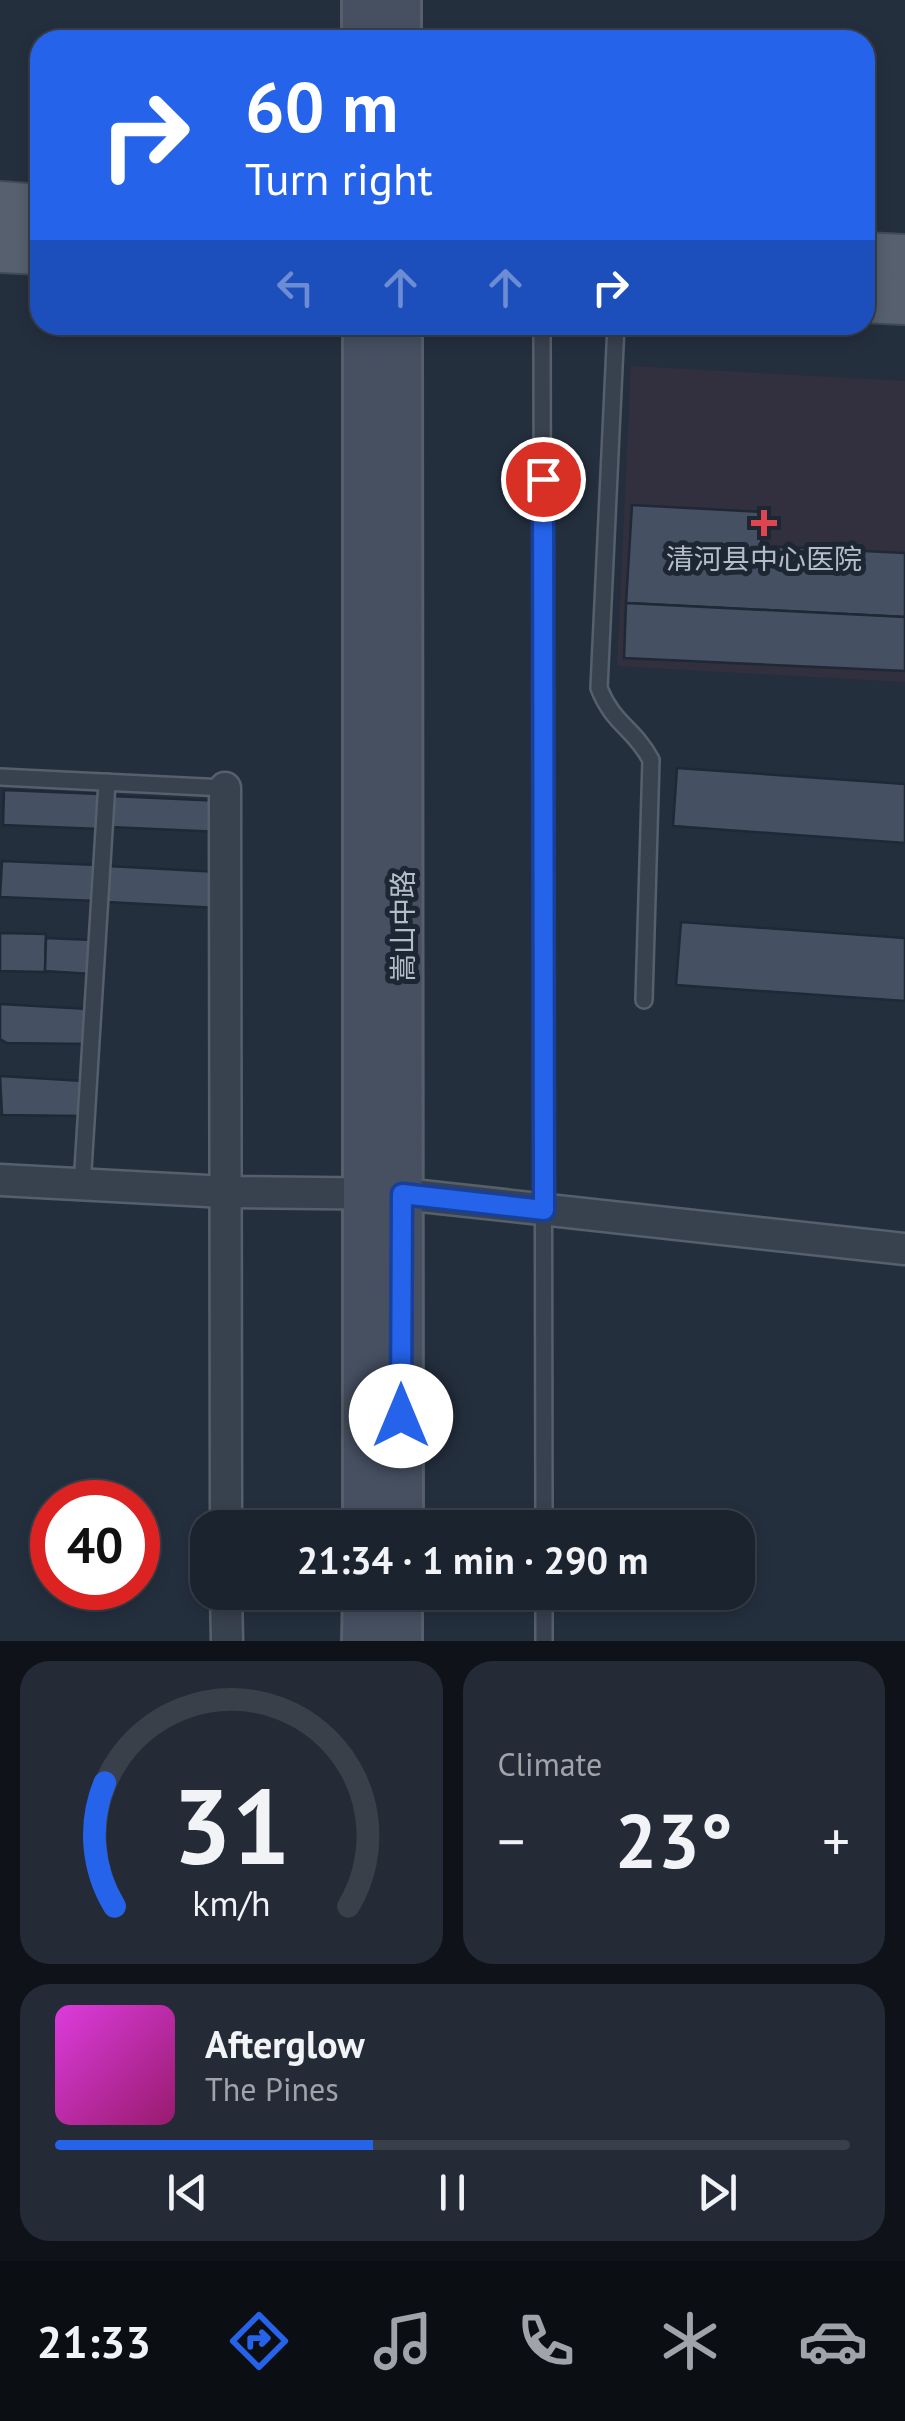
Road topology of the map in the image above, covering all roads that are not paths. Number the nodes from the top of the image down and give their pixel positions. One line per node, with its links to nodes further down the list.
1 (364, 0): 3 (street)
2 (399, 0): 4 (street)
3 (364, 30)
4 (399, 30)
5 (0, 206): 6 (main road)
6 (30, 208)
7 (0, 248): 8 (main road)
8 (30, 250)
9 (875, 258): 10 (main road)
10 (905, 259)
11 (875, 298): 12 (main road)
12 (905, 300)
13 (365, 335): 24 (street, 嵩山中路)
14 (400, 335): 24 (street, 嵩山中路)
15 (542, 335): 25 (lane)
16 (616, 335): 20 (lane)
17 (0, 779): 18 (lane)
18 (107, 782): 19 (lane); 22 (lane)
19 (225, 788): 23 (street)
20 (644, 1000)
21 (0, 1180): 22 (street)
22 (82, 1186): 23 (street)
23 (226, 1192): 24 (street); 27 (street)
24 (385, 1193): 25 (street); 28 (street, 嵩山中路); 29 (street, 嵩山中路)
25 (544, 1210): 26 (street); 30 (lane)
26 (905, 1249)
27 (226, 1510)
28 (366, 1510)
29 (400, 1510)
30 (544, 1510)
31 (226, 1610): 35 (street)
32 (365, 1610): 36 (street)
33 (400, 1610): 37 (street)
34 (544, 1610): 38 (lane)
35 (226, 1641)
36 (364, 1641)
37 (400, 1641)
38 (544, 1641)

